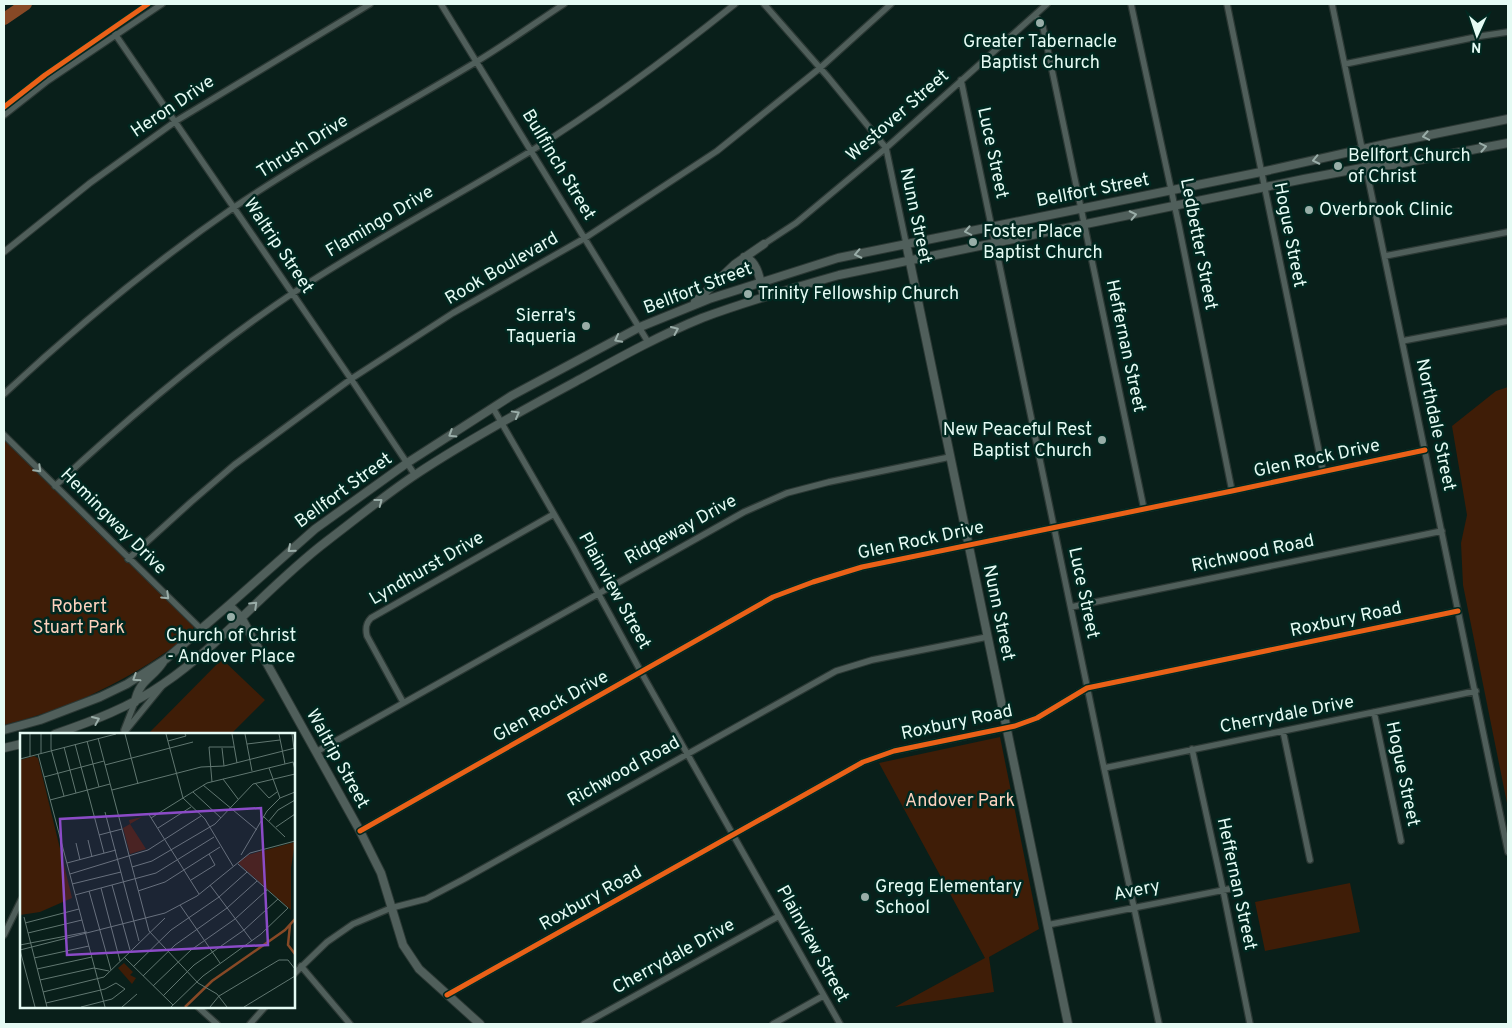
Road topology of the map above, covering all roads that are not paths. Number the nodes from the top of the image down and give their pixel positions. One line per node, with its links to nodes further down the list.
1 (162, 4): 14 (street)
2 (370, 4): 21 (street, Heron Drive)
3 (441, 4): 15 (street, Bullfinch Street)
4 (564, 4): 15 (street, Thrush Drive)
5 (736, 4): 24 (street, Flamingo Drive)
6 (764, 4): 17 (street)
7 (891, 4): 17 (street, Rook Boulevard)
8 (1047, 4): 12 (street, Westover Street)
9 (1131, 4): 29 (street, Ledbetter Street)
10 (1227, 4): 27 (street, Hogue Street)
11 (1332, 4): 16 (street, Northdale Street)
12 (1035, 15): 18 (street, Westover Street); 32 (street, Heffernan Street)
13 (1508, 32): 16 (street)
14 (115, 34): 19 (street); 21 (street, Waltrip Street)
15 (477, 61): 24 (street, Bullfinch Street); 31 (street, Thrush Drive)
16 (1345, 64): 25 (street, Northdale Street)
17 (820, 68): 23 (street); 36 (street, Rook Boulevard)
18 (961, 80): 23 (street, Westover Street); 34 (street, Luce Street)
19 (4, 115)
20 (1508, 119): 25 (main road, Bellfort Street, one-way to 25)
21 (176, 121): 31 (street, Waltrip Street); 40 (street, Heron Drive)
22 (1508, 143): 26 (main road, Bellfort Street, one-way to 22)
23 (886, 148): 38 (street, Westover Street); 39 (street, Nunn Street)
24 (531, 150): 36 (street, Bullfinch Street); 46 (street, Flamingo Drive)
25 (1364, 150): 26 (street, Northdale Street); 27 (main road, Bellfort Street, one-way to 27)
26 (1367, 167): 28 (main road, Bellfort Street); 41 (street, Northdale Street)
27 (1261, 172): 28 (street, Hogue Street); 29 (main road, Bellfort Street)
28 (1265, 187): 30 (main road, Bellfort Street); 61 (street, Hogue Street)
29 (1172, 190): 30 (street, Ledbetter Street); 32 (main road, Bellfort Street)
30 (1175, 206): 33 (main road, Bellfort Street, one-way to 30); 64 (street, Ledbetter Street)
31 (234, 208): 46 (street, Waltrip Street); 54 (street, Thrush Drive)
32 (1082, 208): 33 (street, Heffernan Street); 34 (main road, Bellfort Street)
33 (1085, 225): 37 (main road, Bellfort Street); 65 (street, Heffernan Street)
34 (993, 226): 37 (street, Luce Street); 39 (main road, Bellfort Street, one-way to 39)
35 (1508, 232): 41 (street)
36 (585, 238): 50 (street, Bullfinch Street); 53 (street, Rook Boulevard)
37 (996, 243): 43 (main road, Bellfort Street); 67 (street, Luce Street)
38 (764, 244): 42 (main road); 44 (main road)
39 (906, 244): 43 (main road, Nunn Street); 45 (main road, Bellfort Street, one-way to 45)
40 (4, 252)
41 (1385, 256): 51 (street, Northdale Street)
42 (744, 257): 44 (main road); 48 (main road)
43 (909, 259): 47 (main road, Bellfort Street); 59 (main road, Nunn Street)
44 (756, 266): 45 (main road)
45 (760, 282): 47 (main road); 48 (main road, Bellfort Street)
46 (293, 294): 53 (street, Waltrip Street); 63 (street, Flamingo Drive)
47 (764, 296): 52 (main road, Bellfort Street, one-way to 47)
48 (686, 309): 50 (main road, Bellfort Street)
49 (1508, 321): 51 (street)
50 (640, 327): 52 (street, Bullfinch Street); 55 (main road, Bellfort Street, one-way to 55)
51 (1402, 341): 58 (street, Northdale Street)
52 (648, 342): 56 (main road, Bellfort Street, one-way to 52)
53 (351, 379): 60 (street, Waltrip Street); 72 (street, Rook Boulevard)
54 (4, 394)
55 (493, 408): 56 (street, Plainview Street); 60 (main road, Bellfort Street, one-way to 60)
56 (501, 422): 62 (main road, Bellfort Street); 66 (street, Plainview Street)
57 (4, 435): 63 (street, Hemingway Drive, one-way to 63)
58 (1425, 450): 61 (street, Glen Rock Drive); 69 (street, Northdale Street)
59 (950, 457): 71 (main road, Nunn Street); 73 (street, Ridgeway Drive)
60 (407, 463): 62 (street, Waltrip Street); 68 (main road, Bellfort Street)
61 (1323, 471): 64 (street, Glen Rock Drive)
62 (415, 475): 70 (main road, Bellfort Street, one-way to 62)
63 (55, 486): 72 (street, Hemingway Drive)
64 (1232, 491): 65 (street, Glen Rock Drive)
65 (1144, 509): 67 (street, Glen Rock Drive)
66 (554, 514): 73 (street, Plainview Street); 86 (street, Lyndhurst Drive)
67 (1054, 527): 71 (street, Glen Rock Drive); 75 (street, Luce Street)
68 (315, 528): 70 (main road); 74 (main road, Bellfort Street, one-way to 74)
69 (1442, 531): 75 (street, Richwood Road); 76 (street, Northdale Street)
70 (325, 542): 77 (main road, Bellfort Street, one-way to 70)
71 (968, 545): 79 (main road, Nunn Street); 81 (street, Glen Rock Drive)
72 (128, 559): 78 (street, Hemingway Drive, one-way to 78)
73 (598, 594): 81 (street, Plainview Street); 86 (street, Ridgeway Drive)
74 (229, 605): 77 (main road, Waltrip Street); 78 (main road, Bellfort Street)
75 (1071, 607): 83 (street, Luce Street)
76 (1458, 611): 83 (street, Roxbury Road); 84 (street, Northdale Street)
77 (241, 617): 82 (main road, Bellfort Street); 97 (main road, Waltrip Street)
78 (201, 629): 80 (main road, Bellfort Street)
79 (987, 637): 88 (main road, Nunn Street); 98 (street, Richwood Road)
80 (166, 659): 85 (main road); 89 (main road, Bellfort Street, one-way to 89)
81 (641, 672): 98 (street, Plainview Street); 100 (street, Glen Rock Drive)
82 (164, 683): 85 (main road, Bellfort Street); 93 (street)
83 (1087, 688): 88 (street, Roxbury Road); 99 (street, Luce Street)
84 (1476, 691): 87 (street, Cherrydale Drive); 103 (street, Northdale Street)
85 (135, 702): 91 (main road, Bellfort Street, one-way to 85); 92 (street)
86 (403, 702): 97 (street, Ridgeway Drive)
87 (1374, 712): 90 (street, Cherrydale Drive); 102 (street, Hogue Street)
88 (1006, 727): 101 (street, Roxbury Road); 111 (main road, Nunn Street)
89 (4, 730)
90 (1283, 731): 96 (street, Cherrydale Drive); 104 (street)
91 (58, 733)
92 (123, 733)
93 (124, 733)
94 (20, 744): 95 (main road)
95 (4, 748)
96 (1192, 749): 99 (street, Cherrydale Drive); 106 (street, Heffernan Street)
97 (316, 752): 100 (main road, Waltrip Street)
98 (686, 753): 101 (street, Plainview Street); 109 (street, Richwood Road)
99 (1104, 768): 108 (street, Luce Street)
100 (360, 831): 109 (main road, Waltrip Street)
101 (733, 834): 110 (street, Plainview Street); 115 (street, Roxbury Road)
102 (1401, 841)
103 (1508, 852)
104 (1310, 860)
105 (1234, 888): 106 (street, Avery)
106 (1223, 890): 108 (street, Avery); 128 (street, Heffernan Street)
107 (20, 902): 112 (street)
108 (1134, 907): 111 (street, Avery); 127 (street, Luce Street)
109 (391, 908): 113 (street, Richwood Road); 115 (main road, Waltrip Street)
110 (779, 916): 116 (street, Plainview Street); 123 (street, Cherrydale Drive)
111 (1047, 925): 126 (main road, Nunn Street)
112 (4, 935)
113 (300, 966): 114 (street, Richwood Road); 121 (street)
114 (295, 973)
115 (448, 995): 122 (main road, Waltrip Street)
116 (823, 996): 124 (street); 125 (street, Plainview Street)
117 (199, 1008): 119 (street)
118 (264, 1008): 120 (street)
119 (217, 1024)
120 (250, 1024)
121 (350, 1024)
122 (480, 1024)
123 (584, 1024)
124 (773, 1024)
125 (840, 1024)
126 (1068, 1024)
127 (1159, 1024)
128 (1250, 1024)

